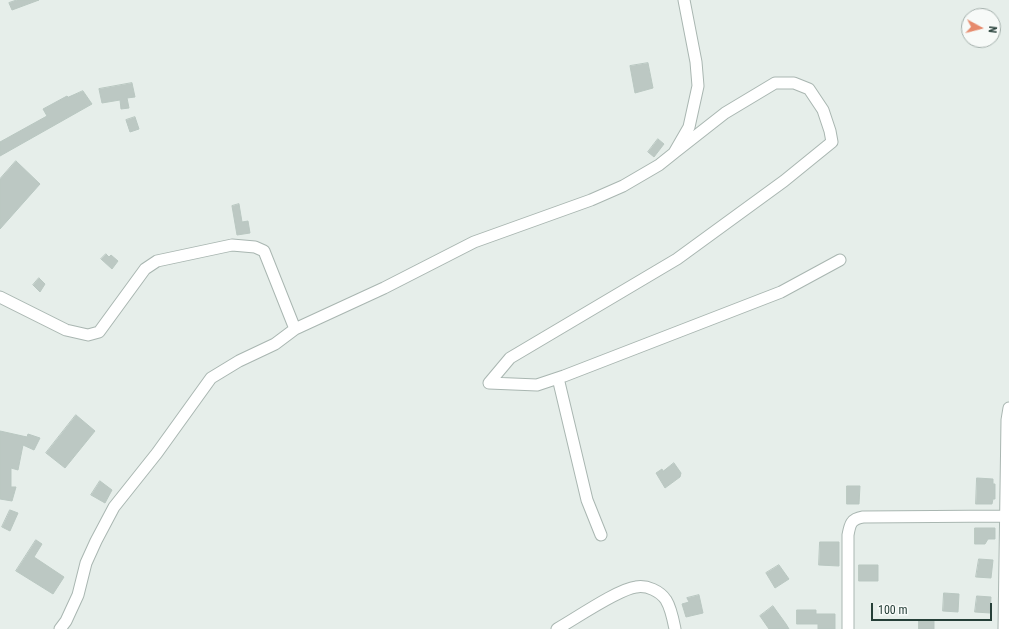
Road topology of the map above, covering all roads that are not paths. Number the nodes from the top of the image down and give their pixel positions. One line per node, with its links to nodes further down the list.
1 (684, 0): 2 (street)
2 (674, 153): 5 (street); 6 (street)
3 (840, 260): 6 (street)
4 (0, 298): 5 (street)
5 (295, 329): 10 (street)
6 (558, 378): 9 (street)
7 (1009, 408): 8 (street)
8 (1005, 516): 13 (street); 14 (street)
9 (601, 535)
10 (60, 629)
11 (557, 629): 12 (street)
12 (675, 629)
13 (848, 629)
14 (1004, 629)

